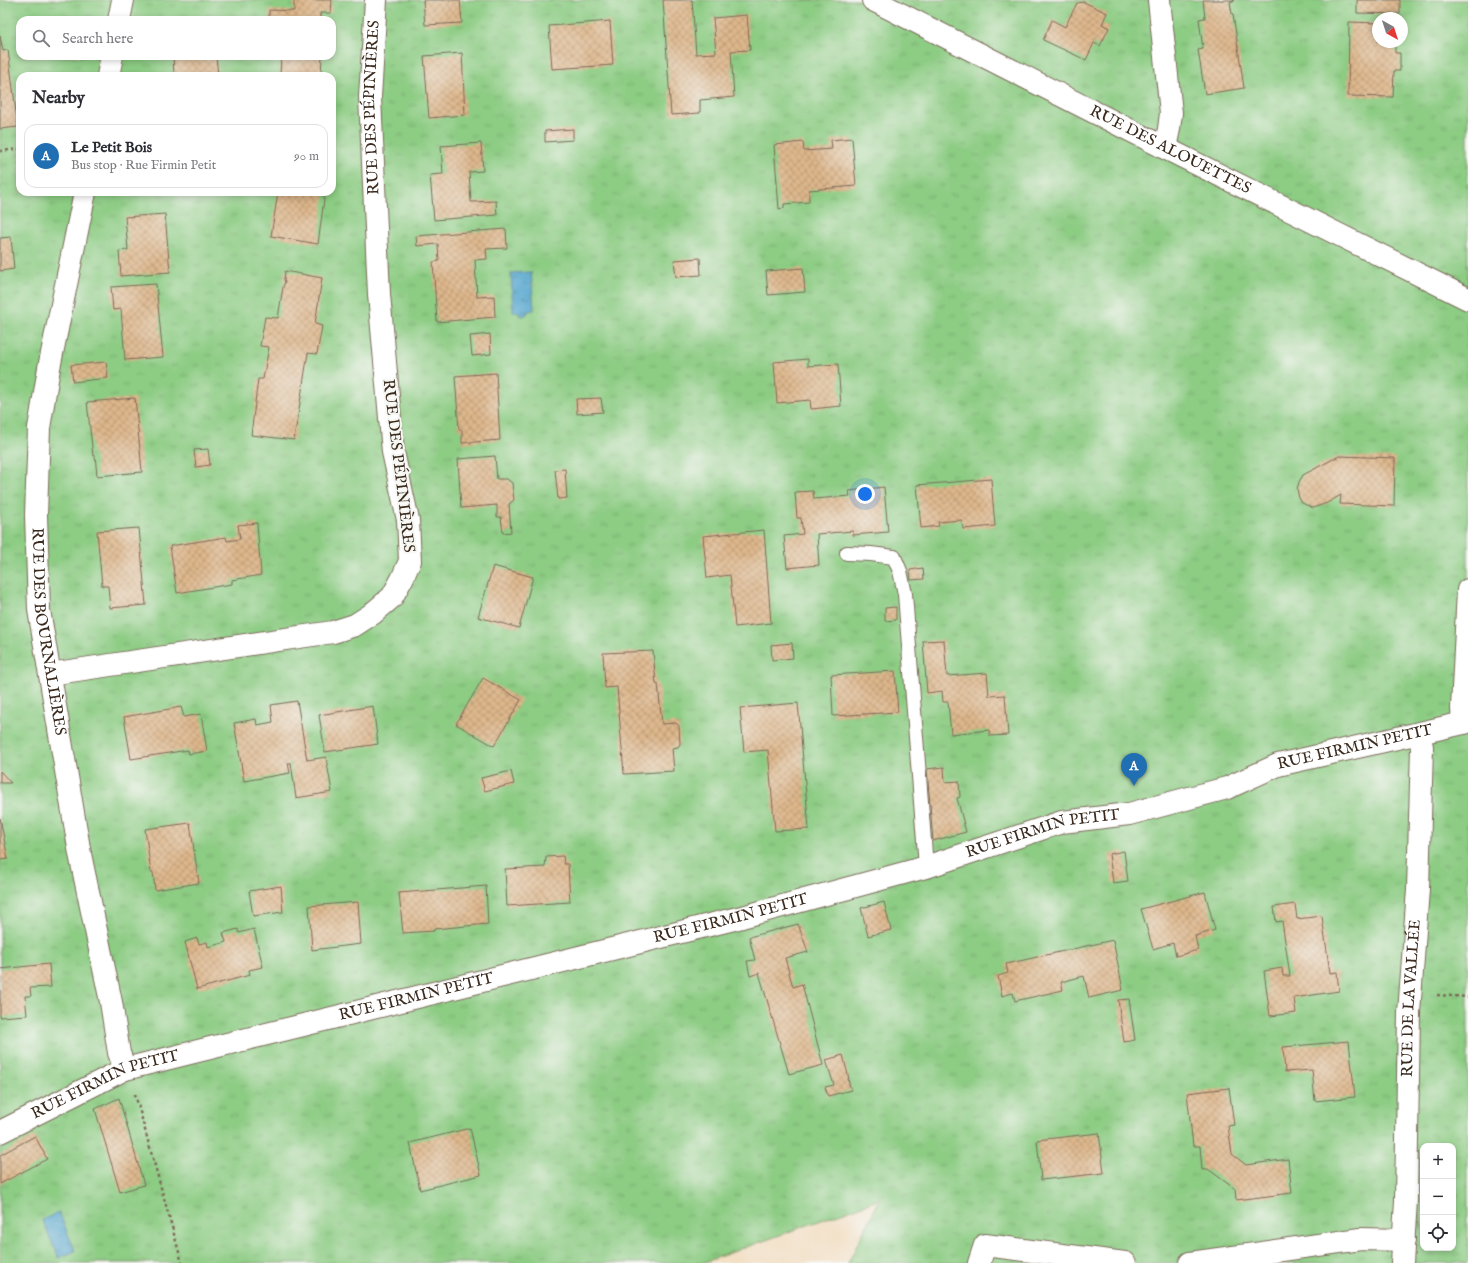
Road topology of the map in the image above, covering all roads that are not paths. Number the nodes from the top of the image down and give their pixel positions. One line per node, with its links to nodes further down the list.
1 (123, 0): 5 (street)
2 (376, 0): 13 (street, RUE DES PÉPINIÈRES)
3 (873, 0): 8 (street, RUE DES ALOUETTES)
4 (1159, 0): 8 (street)
5 (120, 16)
6 (111, 60): 7 (street)
7 (109, 72)
8 (1165, 148): 10 (street, RUE DES ALOUETTES)
9 (84, 196): 13 (street, RUE DES BOURNALIÈRES)
10 (1468, 299)
11 (847, 553): 16 (lane)
12 (1468, 590): 14 (street)
13 (50, 674): 17 (street, RUE DES BOURNALIÈRES)
14 (1465, 722): 15 (street, RUE FIRMIN PETIT)
15 (1418, 734): 16 (street, RUE FIRMIN PETIT); 19 (street, RUE DE LA VALLÉE)
16 (926, 867): 17 (street, RUE FIRMIN PETIT)
17 (125, 1069): 18 (street, RUE FIRMIN PETIT)
18 (0, 1132)
19 (1404, 1240): 22 (street); 23 (street, RUE DE LA VALLÉE)
20 (980, 1263): 21 (street)
21 (1125, 1263)
22 (1190, 1263)
23 (1402, 1263)

